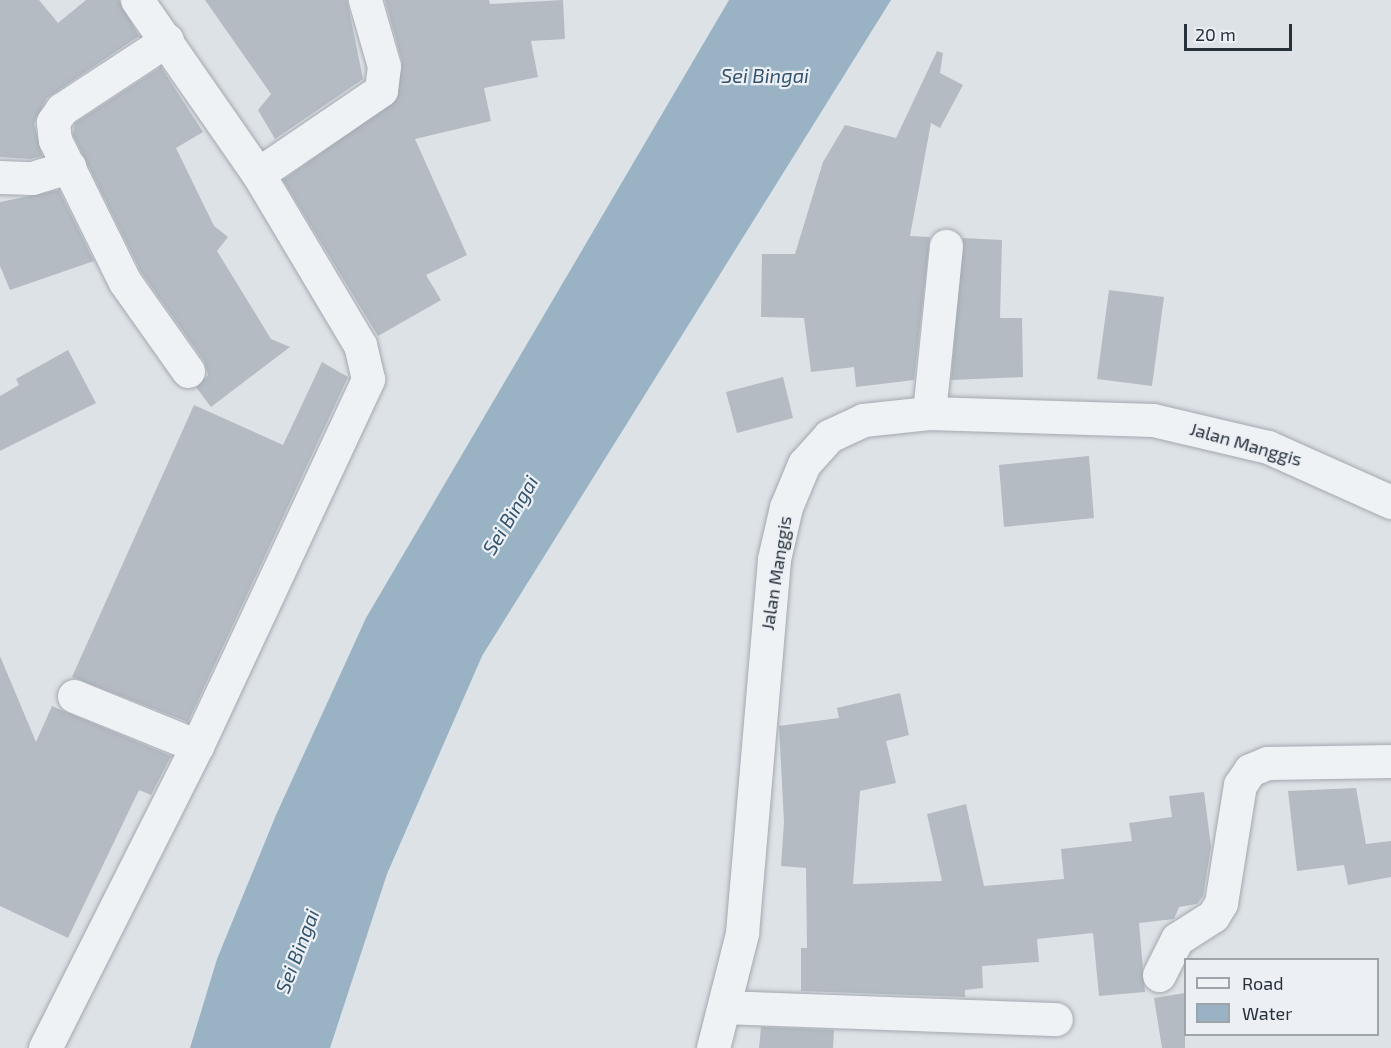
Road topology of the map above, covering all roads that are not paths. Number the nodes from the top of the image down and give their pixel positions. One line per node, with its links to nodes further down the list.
1 (137, 0): 3 (street)
2 (365, 0): 5 (street)
3 (167, 40): 4 (street); 5 (street)
4 (69, 167): 6 (street); 8 (street)
5 (258, 174): 12 (street)
6 (0, 177)
7 (946, 246): 9 (street)
8 (188, 371)
9 (929, 413): 10 (street, Jalan Manggis); 15 (street, Jalan Manggis)
10 (1391, 502)
11 (74, 696): 12 (street)
12 (197, 746): 17 (street)
13 (1391, 761): 14 (street)
14 (1159, 975)
15 (725, 1007): 16 (street); 18 (street, Jalan Manggis)
16 (1056, 1019)
17 (45, 1048)
18 (713, 1048)

